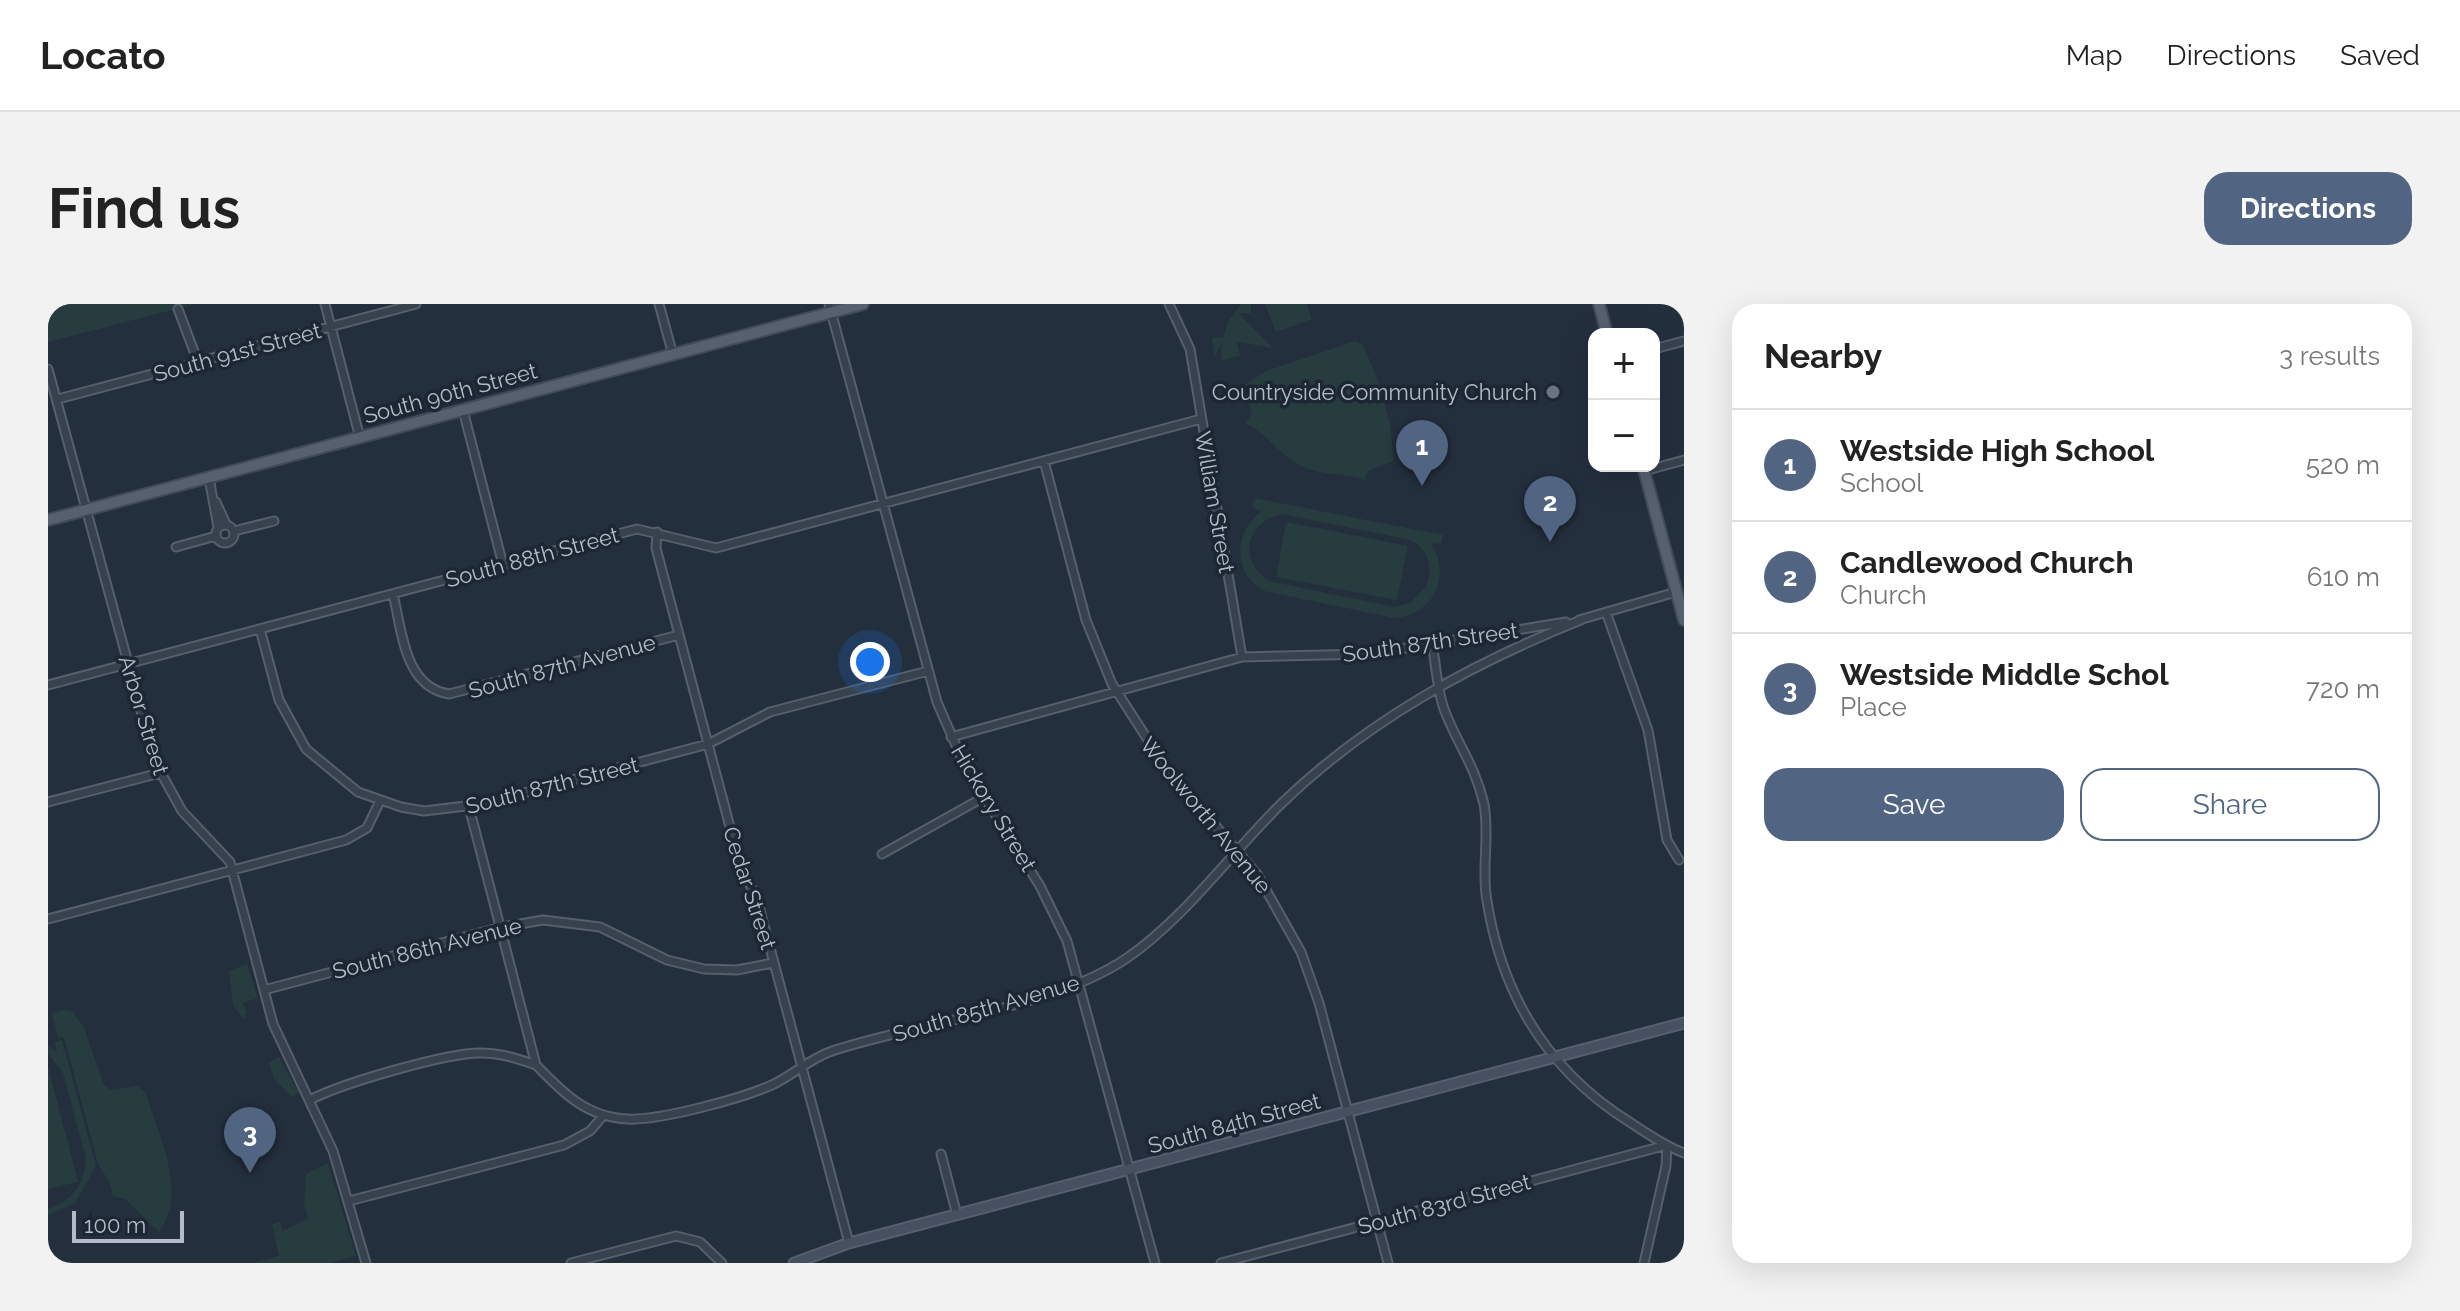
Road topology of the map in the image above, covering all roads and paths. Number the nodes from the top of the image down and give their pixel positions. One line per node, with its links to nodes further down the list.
1 (325, 304): 9 (street)
2 (416, 304): 9 (street, South 91st Street)
3 (659, 304): 13 (street)
4 (863, 304): 7 (main road, South 90th Street)
5 (1169, 304): 18 (street, William Street)
6 (1599, 304): 10 (main road)
7 (830, 308): 13 (main road, South 90th Street); 25 (street, Hickory Street)
8 (178, 309): 14 (street)
9 (331, 327): 14 (street, South 91st Street); 19 (street)
10 (1605, 328)
11 (1684, 341): 12 (street)
12 (1660, 347)
13 (673, 355): 17 (main road, South 90th Street)
14 (198, 362): 16 (street, South 91st Street)
15 (48, 369): 16 (street, Arbor Street)
16 (58, 399): 26 (street, Arbor Street)
17 (463, 410): 19 (main road, South 90th Street); 33 (street)
18 (1201, 419): 21 (street, South 88th Street); 42 (street, William Street)
19 (360, 438): 24 (main road, South 90th Street)
20 (1684, 460): 22 (street)
21 (1044, 461): 25 (street, South 88th Street); 47 (street, Woolworth Avenue)
22 (1660, 465)
23 (1644, 472): 34 (main road)
24 (209, 478): 26 (main road, South 90th Street); 29 (street)
25 (883, 504): 31 (street, South 88th Street); 44 (street, Hickory Street)
26 (87, 510): 27 (main road, South 90th Street); 43 (street, Arbor Street)
27 (48, 520)
28 (274, 521): 30 (street)
29 (220, 529): 30 (street); 30 (street); 32 (street)
30 (234, 531)
31 (657, 532): 33 (street, South 88th Street); 40 (street, Cedar Street)
32 (176, 547)
33 (503, 565): 35 (street, South 88th Street)
34 (1676, 592): 36 (street, South 87th Street); 38 (main road)
35 (393, 594): 39 (street, South 88th Street); 40 (street, South 87th Avenue)
36 (1606, 612): 37 (street, South 87th Street); 57 (street)
37 (1581, 620): 41 (street, South 87th Street); 46 (street, South 85th Avenue)
38 (1684, 620)
39 (260, 629): 43 (street, South 88th Street); 52 (street, South 87th Street)
40 (679, 635): 49 (street, Cedar Street)
41 (1432, 643): 42 (street, South 87th Street); 46 (street)
42 (1242, 657): 47 (street, South 87th Street)
43 (128, 664): 45 (street, South 88th Street); 50 (street, Arbor Street)
44 (928, 671): 48 (street, Hickory Street); 49 (street, South 87th Street)
45 (48, 685)
46 (1439, 686): 55 (street, South 85th Avenue); 65 (street)
47 (1117, 692): 48 (street, South 87th Street); 55 (street, Woolworth Avenue)
48 (951, 737): 51 (street, Hickory Street)
49 (708, 744): 54 (street, South 87th Street); 61 (street, Cedar Street)
50 (160, 773): 53 (street); 58 (street, Arbor Street)
51 (984, 797): 56 (street); 62 (street, Hickory Street)
52 (380, 801): 54 (street, South 87th Street); 58 (street)
53 (48, 802)
54 (469, 807): 60 (street)
55 (1238, 849): 62 (street, South 85th Avenue); 69 (street, Woolworth Avenue)
56 (882, 854)
57 (1679, 860)
58 (233, 869): 59 (street); 63 (street, Arbor Street)
59 (48, 919)
60 (502, 927): 61 (street, South 86th Avenue); 63 (street, South 86th Avenue); 66 (street)
61 (773, 963): 67 (street, Cedar Street)
62 (1079, 983): 67 (street, South 85th Avenue); 74 (street, Hickory Street)
63 (264, 990): 68 (street, Arbor Street)
64 (1684, 1023): 65 (main road, South 84th Street)
65 (1553, 1057): 69 (main road, South 84th Street); 71 (street)
66 (536, 1065): 68 (street); 70 (street)
67 (802, 1067): 70 (street, South 85th Avenue); 78 (street, Cedar Street)
68 (310, 1100): 75 (street, Arbor Street)
69 (1347, 1112): 74 (main road, South 84th Street); 77 (street, Woolworth Avenue)
70 (603, 1116): 75 (street)
71 (1667, 1145): 72 (street); 77 (street, South 83rd Street); 86 (street)
72 (1684, 1153)
73 (941, 1154): 76 (street)
74 (1129, 1169): 76 (main road, South 84th Street); 83 (street, Hickory Street)
75 (349, 1201): 79 (street, Arbor Street)
76 (957, 1215): 78 (main road, South 84th Street)
77 (1376, 1222): 84 (street, South 83rd Street); 85 (street, Woolworth Avenue)
78 (849, 1243): 82 (main road, South 84th Street)
79 (366, 1263)
80 (571, 1263): 81 (street)
81 (722, 1263)
82 (794, 1263)
83 (1155, 1263)
84 (1221, 1263)
85 (1388, 1263)
86 (1644, 1263)

